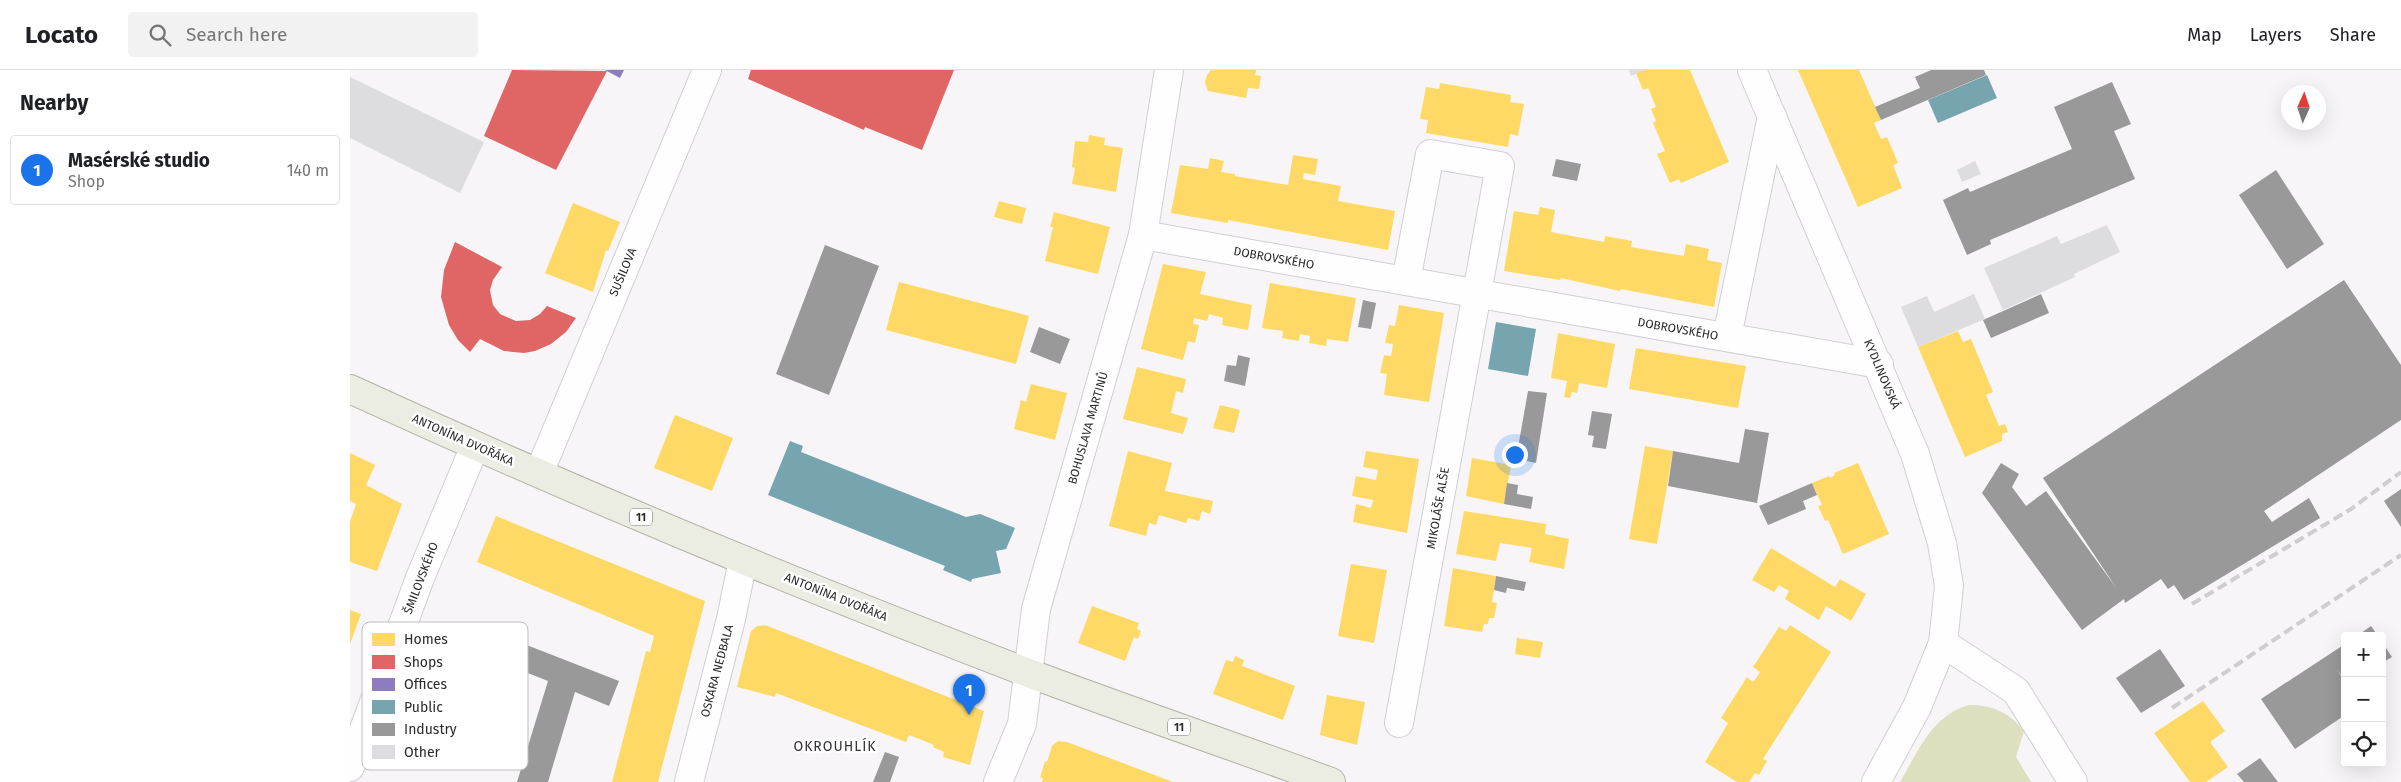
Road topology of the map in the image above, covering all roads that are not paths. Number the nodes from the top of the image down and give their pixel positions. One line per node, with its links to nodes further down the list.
1 (707, 70): 12 (street, SUŠILOVA)
2 (1169, 70): 5 (street, BOHUSLAVA MARTINŮ)
3 (1752, 70): 4 (street, KYDLINOVSKÁ)
4 (1772, 116): 8 (street); 9 (street, KYDLINOVSKÁ)
5 (1143, 235): 6 (street, DOBROVSKÉHO); 16 (street, BOHUSLAVA MARTINŮ)
6 (1406, 281): 7 (street, DOBROVSKÉHO); 7 (street)
7 (1478, 294): 8 (street, DOBROVSKÉHO); 17 (street, MIKOLÁŠE ALŠE)
8 (1727, 338): 9 (street, DOBROVSKÉHO)
9 (1878, 364): 15 (street, KYDLINOVSKÁ)
10 (350, 389): 11 (main road, ANTONÍNA DVOŘÁKA / 11)
11 (475, 446): 12 (main road, ANTONÍNA DVOŘÁKA / 11); 14 (street, ŠMILOVSKÉHO)
12 (540, 474): 13 (main road, ANTONÍNA DVOŘÁKA / 11)
13 (743, 560): 16 (main road, ANTONÍNA DVOŘÁKA / 11); 20 (street, OSKARA NEDBALA)
14 (404, 622)
15 (1944, 643): 23 (street, KYDLINOVSKÁ); 24 (street)
16 (1028, 672): 21 (street, BOHUSLAVA MARTINŮ); 22 (main road, ANTONÍNA DVOŘÁKA / 11)
17 (1399, 723)
18 (362, 735): 19 (street, ŠMILOVSKÉHO)
19 (350, 767)
20 (688, 782)
21 (998, 782)
22 (1331, 782)
23 (1876, 782)
24 (2073, 782)

